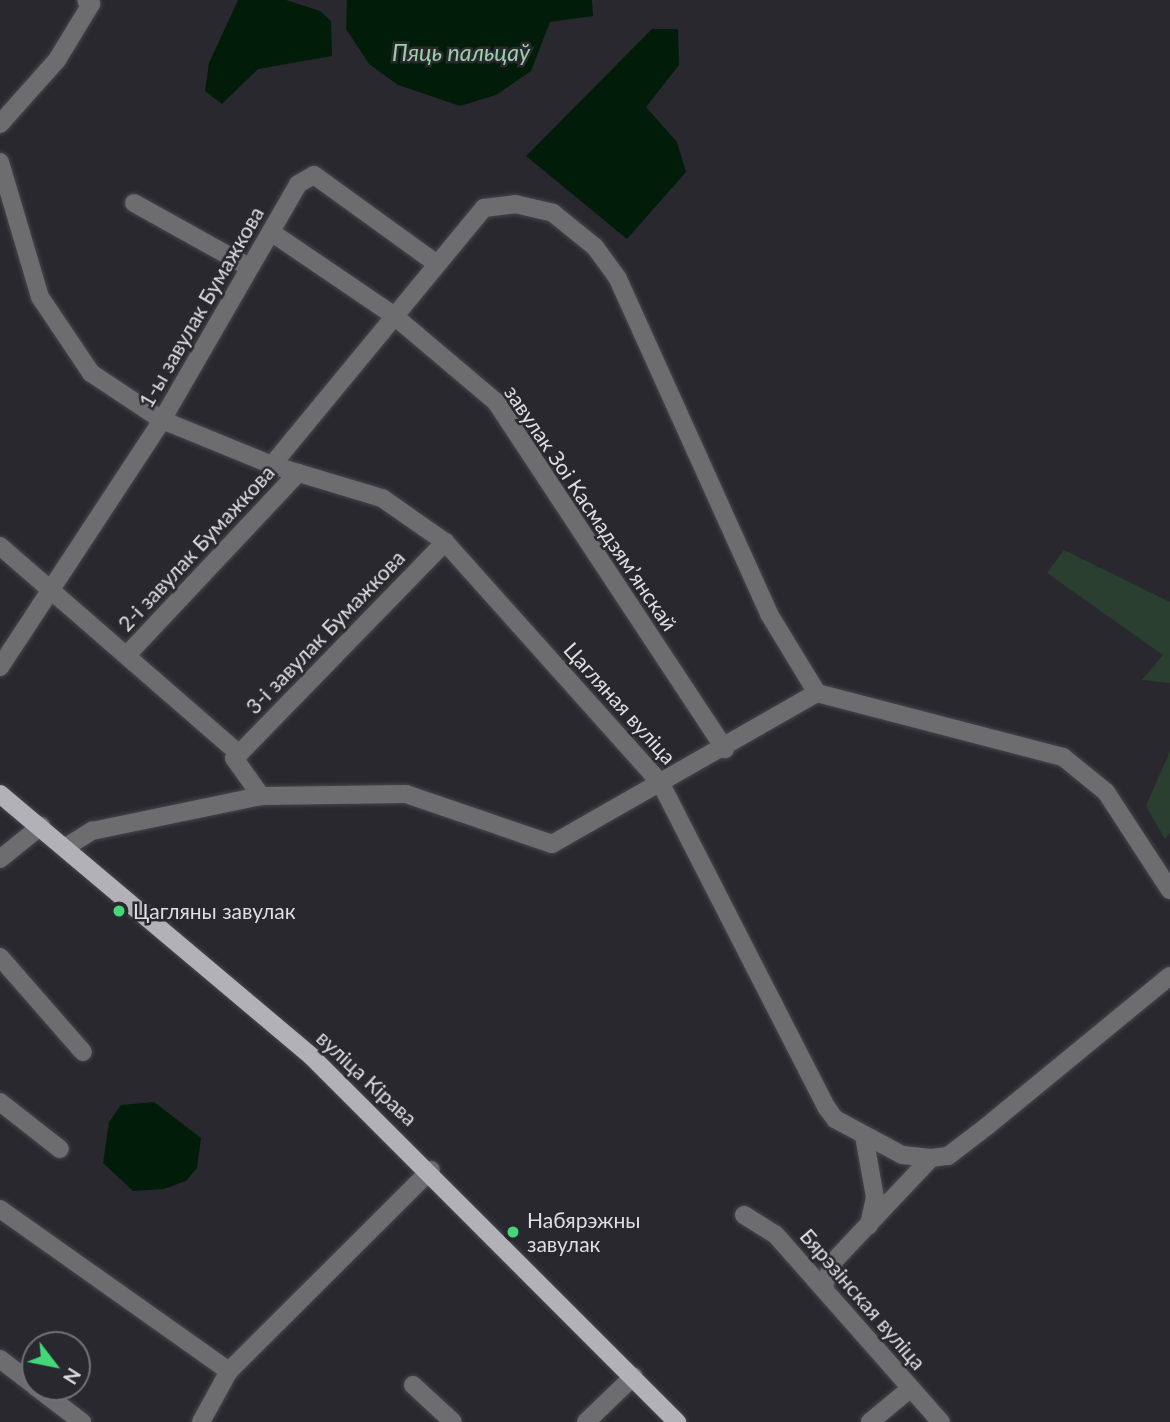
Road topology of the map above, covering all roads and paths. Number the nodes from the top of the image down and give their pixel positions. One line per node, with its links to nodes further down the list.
1 (86, 0): 2 (street)
2 (0, 124)
3 (0, 162): 9 (street, Цагляная вуліца)
4 (134, 203): 7 (street)
5 (271, 232): 6 (street, 1-ы завулак Бумажкова); 7 (street, 1-ы завулак Бумажкова); 8 (street, завулак Зоі Касмадзямʼянскай)
6 (434, 262): 8 (street); 17 (street)
7 (249, 267): 9 (street, 1-ы завулак Бумажкова)
8 (393, 315): 10 (street); 18 (street, завулак Зоі Касмадзямʼянскай)
9 (162, 420): 10 (street, Цагляная вуліца); 14 (street, 1-ы завулак Бумажкова)
10 (272, 465): 11 (street, Цагляная вуліца)
11 (298, 473): 12 (street, Цагляная вуліца); 15 (street, 2-і завулак Бумажкова)
12 (445, 542): 19 (street, 3-і завулак Бумажкова); 20 (street, Цагляная вуліца)
13 (0, 546): 14 (street)
14 (50, 590): 15 (street); 16 (street, 1-ы завулак Бумажкова)
15 (127, 654): 19 (street)
16 (0, 667)
17 (817, 693): 18 (street, Цагляная вуліца); 26 (street)
18 (725, 749): 20 (street, Цагляная вуліца)
19 (239, 754): 22 (street)
20 (661, 784): 22 (street); 31 (street)
21 (0, 794): 23 (main road, вуліца Кірава)
22 (261, 796): 24 (street)
23 (41, 826): 24 (main road, вуліца Кірава); 25 (street)
24 (66, 847): 34 (main road, вуліца Кірава)
25 (0, 859)
26 (1170, 890)
27 (0, 957): 29 (street)
28 (1170, 976): 33 (street)
29 (83, 1052)
30 (0, 1102): 32 (street)
31 (864, 1136): 33 (street); 37 (street)
32 (60, 1149)
33 (931, 1158): 37 (street)
34 (431, 1170): 40 (street); 42 (main road, вуліца Кірава)
35 (0, 1209): 40 (street)
36 (744, 1215): 38 (street, Бярэзінская вуліца)
37 (869, 1226): 38 (street)
38 (823, 1288): 44 (street, Бярэзінская вуліца)
39 (0, 1359): 41 (street)
40 (229, 1371): 47 (street)
41 (21, 1375)
42 (634, 1376): 49 (street); 50 (main road, вуліца Кірава)
43 (414, 1385): 48 (street)
44 (911, 1388): 51 (street); 52 (street, Бярэзінская вуліца)
45 (54, 1401): 46 (street)
46 (82, 1422)
47 (201, 1422)
48 (453, 1422)
49 (586, 1422)
50 (677, 1422)
51 (870, 1422)
52 (940, 1422)

